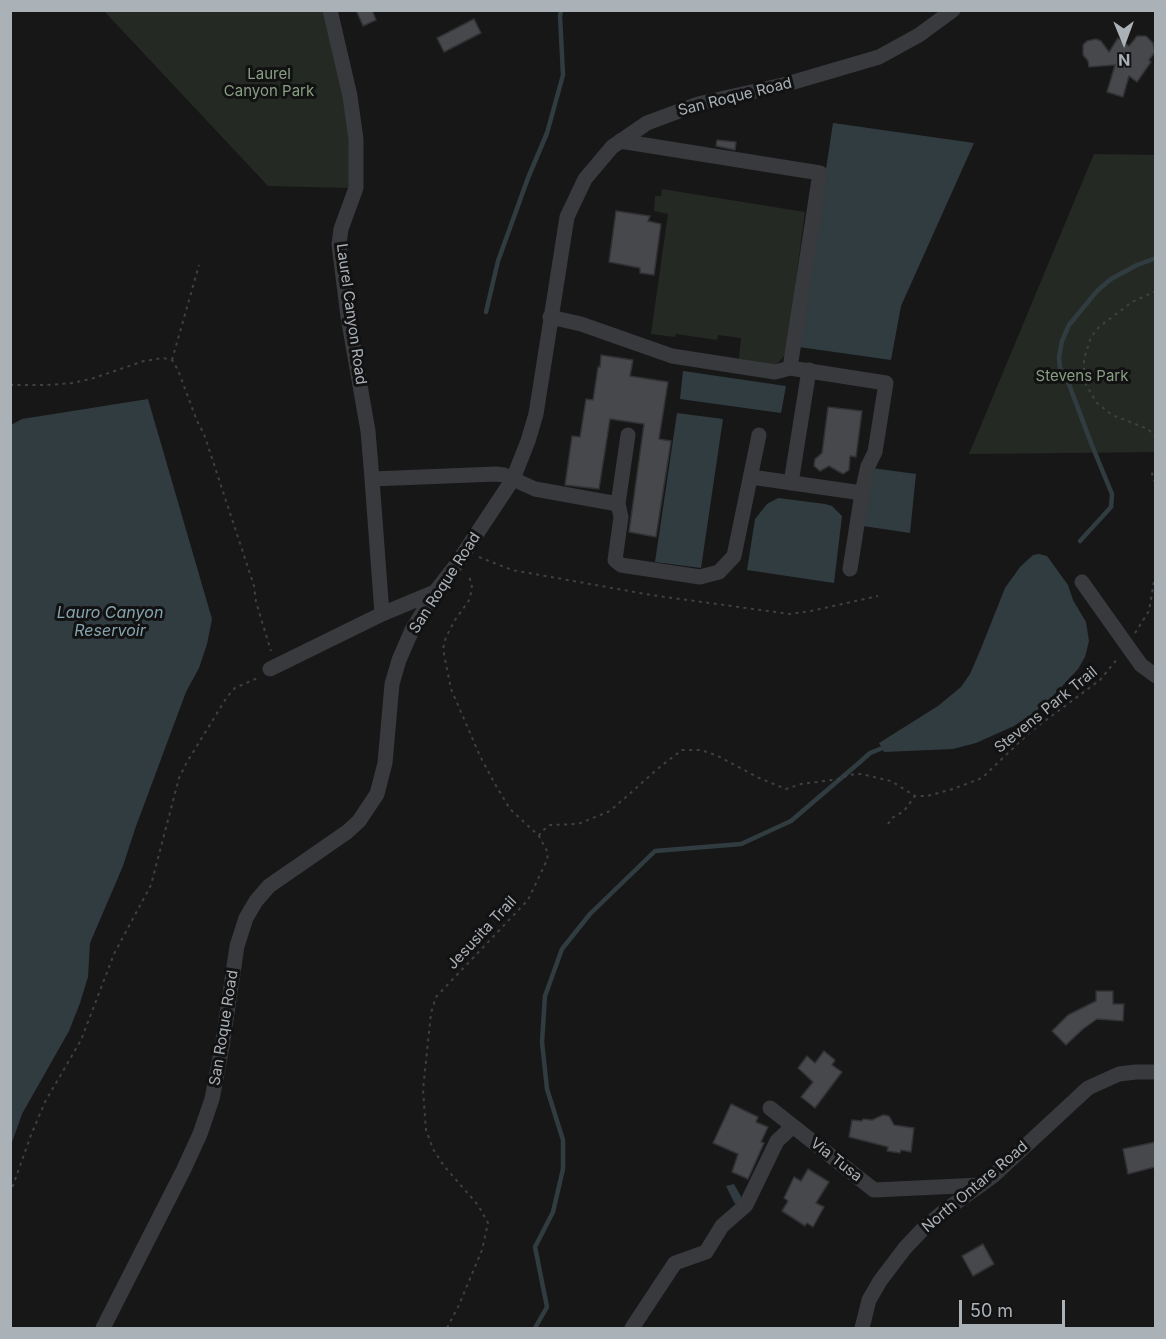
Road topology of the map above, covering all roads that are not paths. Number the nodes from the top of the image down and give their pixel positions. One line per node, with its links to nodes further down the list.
1 (330, 10): 10 (street, Laurel Canyon Road)
2 (953, 10): 3 (street, San Roque Road)
3 (620, 141): 4 (street, San Roque Road); 5 (street)
4 (550, 317): 5 (street); 11 (street, San Roque Road)
5 (790, 368): 6 (street)
6 (809, 370): 12 (street); 13 (street)
7 (628, 435): 14 (street)
8 (759, 435): 9 (street)
9 (751, 477): 12 (street); 14 (street)
10 (372, 479): 11 (street); 18 (street, Laurel Canyon Road)
11 (513, 479): 14 (street); 17 (street, San Roque Road)
12 (791, 483): 13 (street)
13 (862, 493): 15 (street)
14 (618, 504)
15 (850, 569)
16 (1082, 582): 20 (street)
17 (435, 592): 18 (street); 26 (street, San Roque Road)
18 (382, 614): 19 (street)
19 (273, 667)
20 (1155, 676)
21 (1155, 1072): 24 (street, North Ontare Road)
22 (770, 1108): 23 (street, Via Tusa)
23 (792, 1127): 24 (street, Via Tusa); 25 (street)
24 (981, 1185): 27 (street, North Ontare Road)
25 (632, 1328)
26 (103, 1329)
27 (862, 1329)

